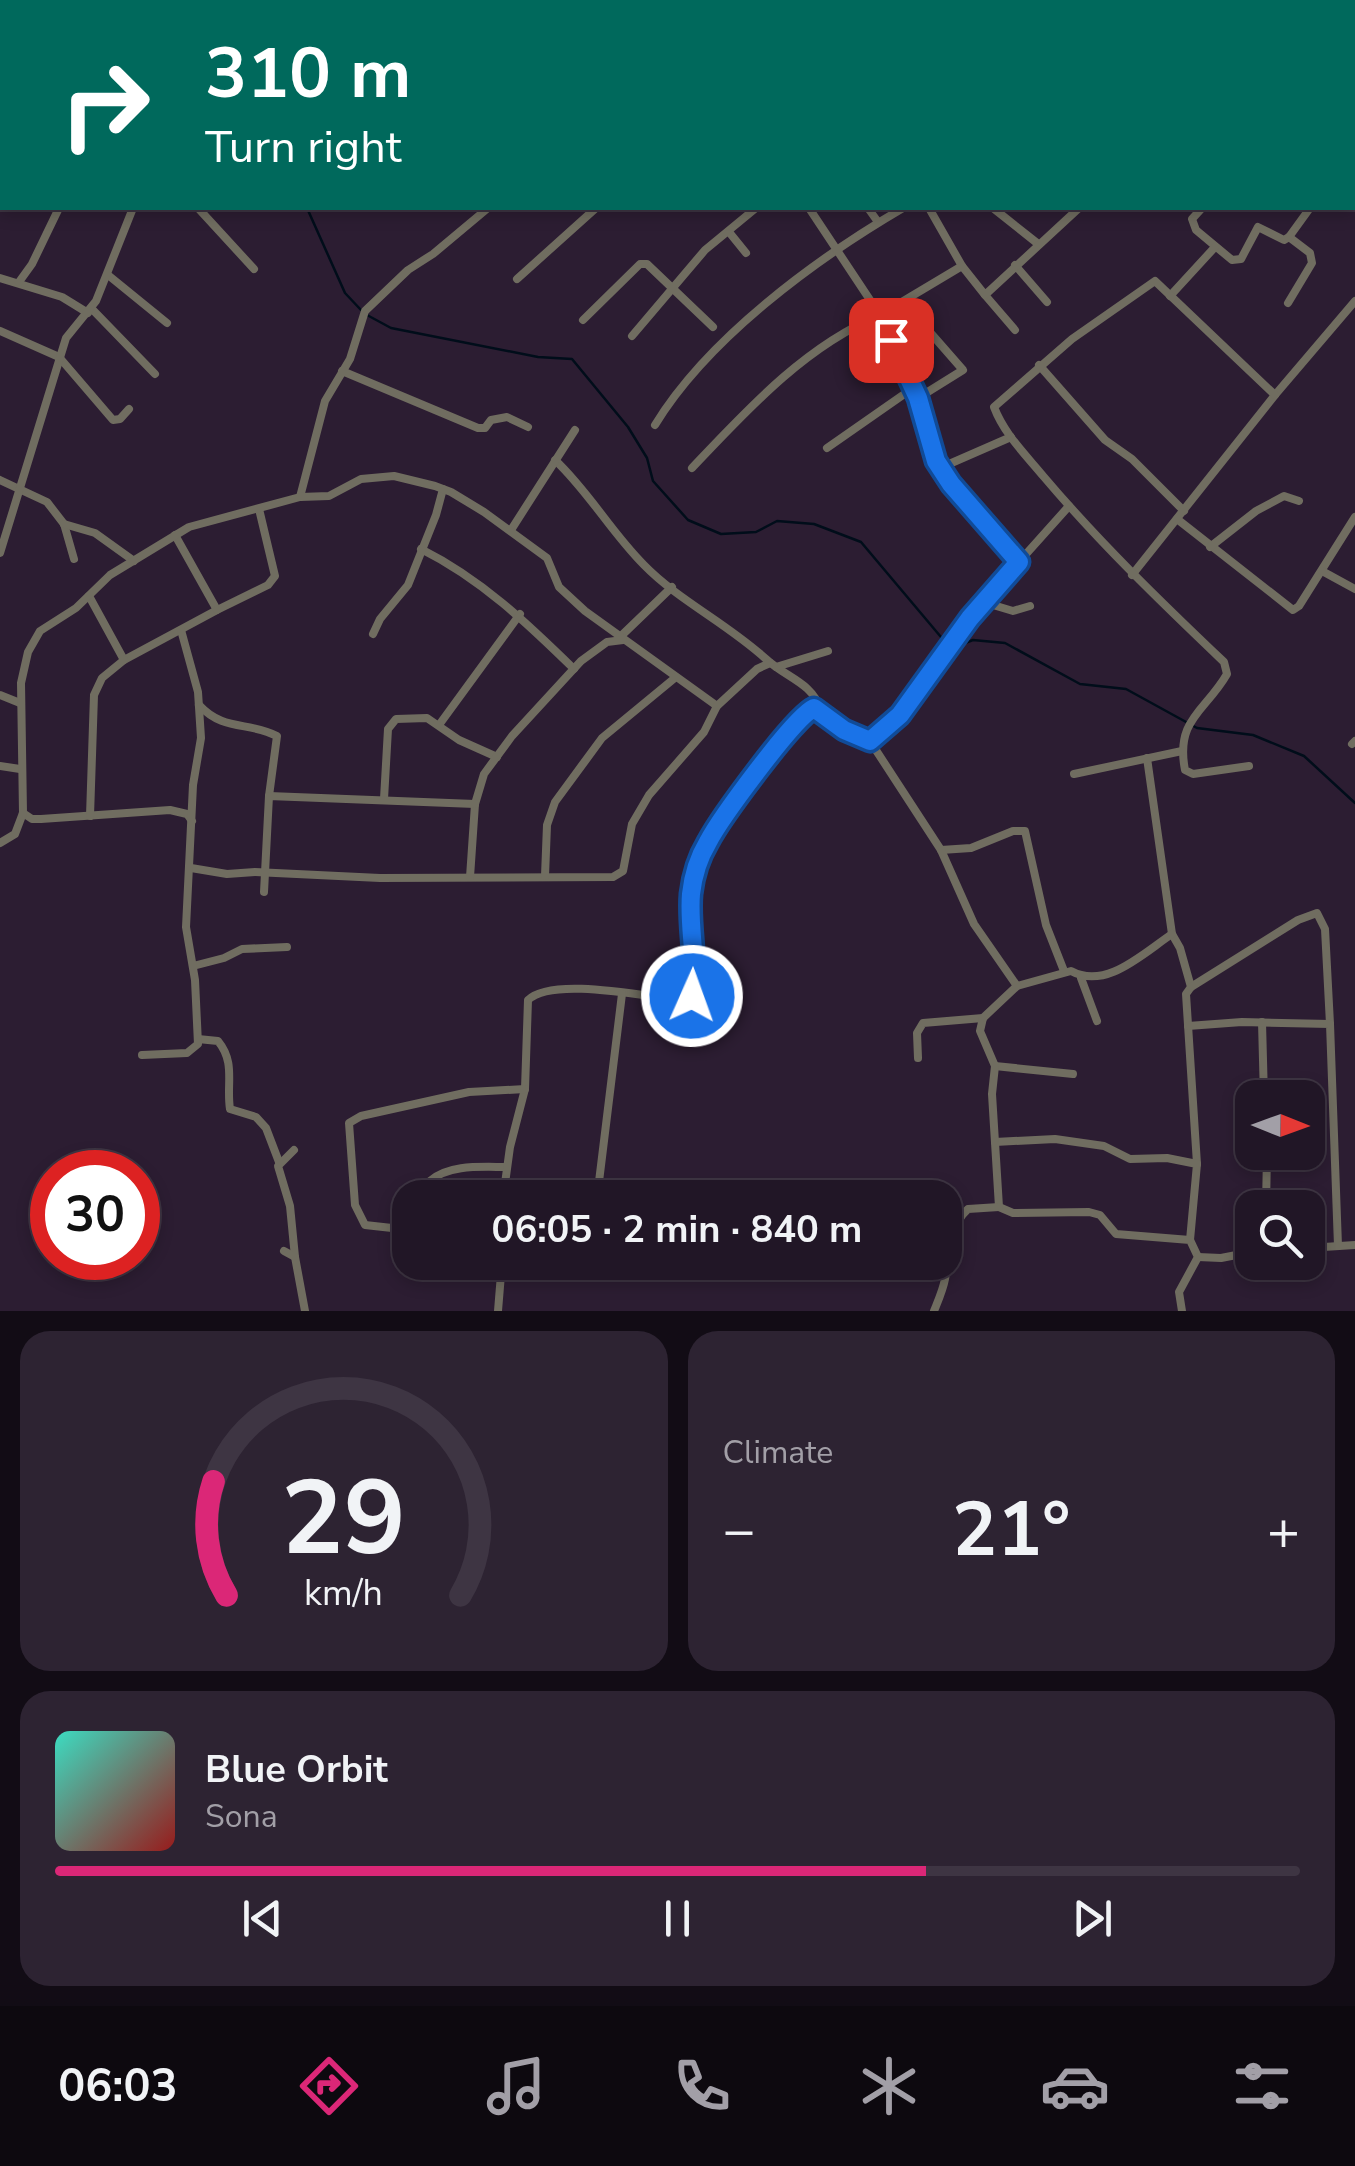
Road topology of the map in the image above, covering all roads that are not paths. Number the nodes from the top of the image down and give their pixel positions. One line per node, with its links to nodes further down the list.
1 (57, 210): 28 (street)
2 (131, 210): 25 (street)
3 (200, 210): 24 (street)
4 (486, 210): 46 (street)
5 (594, 210): 27 (street)
6 (754, 210): 16 (street)
7 (810, 210): 19 (street)
8 (869, 210): 15 (street)
9 (899, 210): 15 (street)
10 (930, 210): 23 (street)
11 (996, 210): 18 (street)
12 (1077, 210): 18 (street)
13 (1200, 210): 20 (street)
14 (1308, 210): 17 (street)
15 (878, 222): 19 (street)
16 (729, 232): 21 (street); 29 (street)
17 (1289, 236): 20 (street); 34 (street)
18 (1037, 243): 22 (street)
19 (838, 247): 36 (street); 52 (street)
20 (1216, 247): 31 (street)
21 (746, 254)
22 (1015, 265): 30 (street); 33 (street)
23 (962, 266): 30 (street); 36 (street)
24 (254, 270)
25 (108, 275): 35 (street); 38 (street)
26 (0, 278): 28 (street)
27 (517, 279)
28 (19, 282): 35 (street)
29 (674, 287): 37 (street); 39 (street); 43 (street)
30 (985, 295): 41 (street)
31 (1170, 296): 45 (street); 49 (street)
32 (1355, 301): 49 (street)
33 (1046, 302)
34 (1288, 304)
35 (90, 311): 44 (street); 47 (street)
36 (880, 315): 48 (street); 58 (street)
37 (583, 320)
38 (167, 323)
39 (713, 327)
40 (928, 330): 50 (street)
41 (1015, 330)
42 (0, 331): 44 (street)
43 (632, 336)
44 (59, 357): 51 (street); 61 (street)
45 (1039, 366): 55 (street); 67 (street)
46 (342, 371): 53 (street); 63 (street)
47 (155, 374)
48 (913, 388): 50 (street); 56 (street)
49 (1275, 395): 67 (street)
50 (918, 398): 59 (street)
51 (129, 409)
52 (655, 425)
53 (528, 427)
54 (575, 430): 57 (street)
55 (1011, 438): 59 (street); 65 (street)
56 (828, 448)
57 (555, 460): 71 (street); 81 (street)
58 (692, 468)
59 (940, 468): 78 (street)
60 (0, 480): 61 (street)
61 (18, 487): 70 (street); 75 (street)
62 (442, 488): 63 (street); 71 (street); 74 (street)
63 (300, 497): 66 (street)
64 (1299, 502): 73 (street)
65 (1069, 506): 78 (street); 80 (street)
66 (259, 510): 72 (street); 86 (street)
67 (1184, 510): 69 (street)
68 (1355, 518): 79 (street)
69 (1177, 519): 73 (street); 80 (street)
70 (64, 524): 76 (street); 77 (street)
71 (511, 530): 89 (street)
72 (175, 535): 77 (street); 86 (street)
73 (1210, 546): 79 (street)
74 (420, 549): 87 (street); 90 (street)
75 (0, 553)
76 (74, 559)
77 (134, 562): 83 (street)
78 (1019, 562): 84 (street)
79 (1322, 571): 82 (street)
80 (1132, 575): 105 (street)
81 (672, 587): 91 (street); 95 (street)
82 (1355, 589)
83 (89, 596): 94 (street); 99 (street)
84 (983, 602): 85 (street); 104 (street)
85 (1030, 606)
86 (218, 610): 88 (street)
87 (520, 614): 96 (street); 103 (street)
88 (181, 630): 94 (street); 100 (street)
89 (610, 630): 91 (street); 92 (street)
90 (373, 634)
91 (622, 638): 92 (street); 97 (street)
92 (607, 642): 96 (street)
93 (828, 651): 95 (street)
94 (124, 660): 116 (street)
95 (773, 665): 101 (street); 102 (street)
96 (574, 669): 106 (street)
97 (676, 676): 101 (street); 122 (street)
98 (5, 696): 99 (street)
99 (21, 698): 110 (street)
100 (198, 705): 112 (street); 117 (street)
101 (716, 706): 122 (street)
102 (820, 710): 104 (street); 132 (street)
103 (438, 726): 106 (street); 113 (street)
104 (870, 741): 119 (street)
105 (1182, 755): 107 (street); 109 (street)
106 (497, 757): 114 (street)
107 (1147, 758): 111 (street); 125 (street)
108 (0, 766): 110 (street)
109 (1250, 766)
110 (20, 768): 115 (street)
111 (1074, 774)
112 (270, 796): 113 (street); 121 (street)
113 (384, 799): 114 (street)
114 (476, 804): 123 (street)
115 (23, 813): 116 (street); 118 (street)
116 (90, 816): 117 (street)
117 (190, 817): 120 (street)
118 (0, 843)
119 (941, 850): 128 (street); 130 (street)
120 (191, 868): 121 (street); 127 (street)
121 (267, 874): 123 (street); 124 (street)
122 (545, 876): 123 (street)
123 (470, 877)
124 (264, 892)
125 (1172, 934): 129 (street); 131 (street)
126 (287, 947): 127 (street)
127 (194, 966): 138 (street)
128 (1064, 971): 129 (street); 130 (street)
129 (1082, 978): 134 (street)
130 (1017, 986): 133 (street)
131 (1192, 987): 136 (street); 137 (street)
132 (622, 994): 144 (street); 152 (street)
133 (983, 1018): 140 (street); 141 (street)
134 (1097, 1020)
135 (1262, 1022): 136 (street); 137 (street); 143 (street)
136 (1330, 1024): 157 (street)
137 (1188, 1026): 148 (street)
138 (198, 1038): 139 (street); 147 (street)
139 (142, 1056)
140 (918, 1058)
141 (995, 1066): 142 (street); 145 (street)
142 (1073, 1074)
143 (1264, 1080)
144 (525, 1089): 149 (street); 154 (street)
145 (995, 1142): 148 (street); 153 (street)
146 (294, 1150): 147 (street)
147 (280, 1162): 161 (street)
148 (1197, 1164): 155 (street)
149 (506, 1167): 150 (street); 151 (street)
150 (430, 1180)
151 (504, 1180)
152 (599, 1180)
153 (999, 1207): 155 (street); 166 (street)
154 (392, 1228)
155 (1190, 1240): 162 (street)
156 (1355, 1245): 157 (street)
157 (1338, 1246): 158 (street)
158 (1325, 1247)
159 (284, 1250): 161 (street)
160 (1235, 1255): 162 (street)
161 (295, 1257): 164 (street)
162 (1198, 1257): 167 (street)
163 (501, 1280): 165 (street)
164 (306, 1311)
165 (498, 1311)
166 (934, 1311)
167 (1182, 1311)

